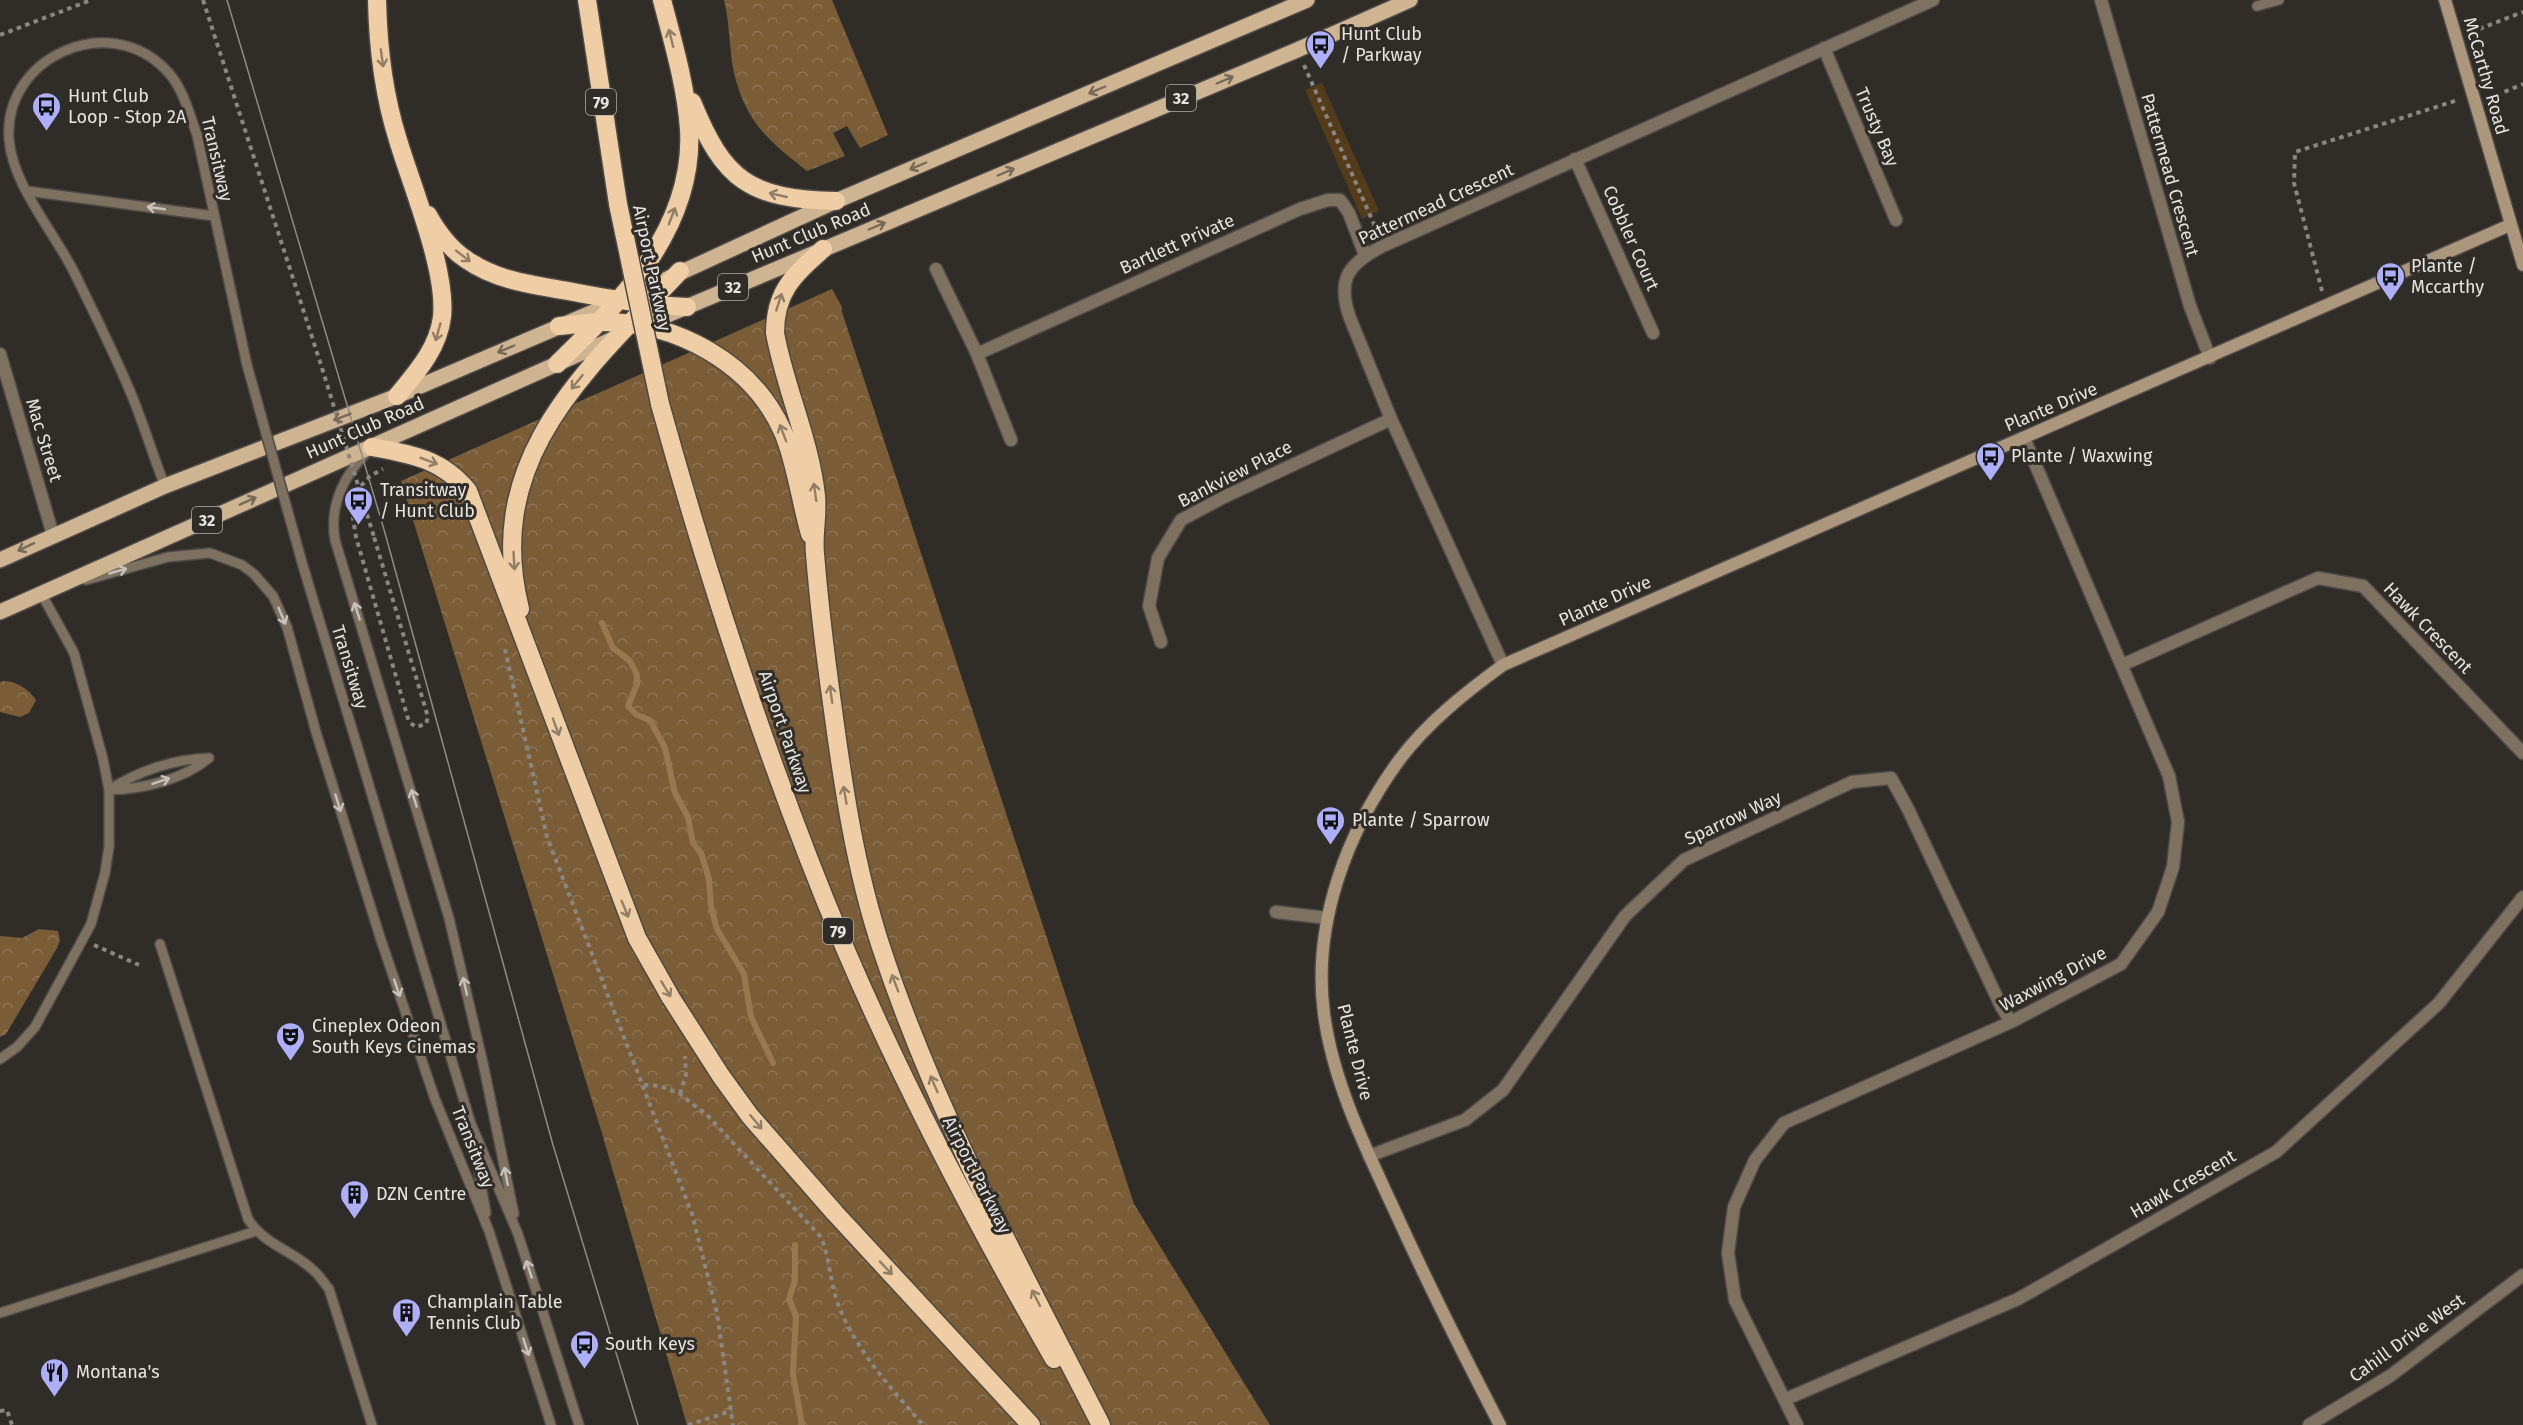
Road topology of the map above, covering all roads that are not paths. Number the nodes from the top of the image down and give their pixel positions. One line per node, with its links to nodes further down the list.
1 (377, 0): 15 (highway, one-way to 15)
2 (586, 0): 72 (highway, Airport Parkway / 79, bridge)
3 (662, 0): 12 (highway, one-way to 3)
4 (1307, 0): 16 (main road, Hunt Club Road / 32, one-way to 16)
5 (1410, 0): 20 (main road, Hunt Club Road / 32, one-way to 5)
6 (1933, 0): 11 (street, Pattermead Crescent)
7 (2101, 0): 35 (street, Pattermead Crescent)
8 (2279, 0): 10 (lane)
9 (2445, 0): 19 (street, McCarthy Road)
10 (2257, 6)
11 (1824, 48): 13 (street, Pattermead Crescent); 18 (street, Trusty Bay)
12 (680, 76): 16 (highway, one-way to 12); 25 (highway, one-way to 12)
13 (1575, 159): 21 (street, Pattermead Crescent); 31 (street, Cobbler Court)
14 (27, 191): 17 (lane, Transitway, one-way to 14); 17 (lane, Transitway); 42 (lane, Transitway)
15 (416, 193): 25 (highway, one-way to 25); 37 (highway, one-way to 37)
16 (836, 201): 24 (main road, Hunt Club Road / 32)
17 (214, 216): 60 (lane, Transitway, bridge)
18 (1896, 220)
19 (2510, 225): 22 (street, McCarthy Road); 35 (street, Plante Drive)
20 (823, 249): 27 (main road, Hunt Club Road / 32); 44 (highway, one-way to 20)
21 (1365, 255): 34 (street, Bartlett Private); 38 (street, Pattermead Crescent)
22 (2523, 265)
23 (936, 269): 34 (street)
24 (680, 271): 25 (main road, Hunt Club Road / 32); 26 (highway)
25 (619, 301): 26 (highway); 28 (highway); 30 (main road, Hunt Club Road / 32)
26 (649, 305): 27 (highway); 29 (highway)
27 (687, 307): 29 (main road, Hunt Club Road / 32)
28 (600, 322): 29 (highway); 30 (highway); 36 (highway)
29 (637, 325): 32 (highway); 44 (highway, one-way to 29)
30 (559, 326): 37 (main road, Hunt Club Road / 32, one-way to 37)
31 (1653, 333)
32 (616, 338): 36 (main road, Hunt Club Road / 32); 51 (highway, one-way to 51)
33 (0, 354): 43 (street, Mac Street)
34 (977, 354): 40 (street)
35 (2210, 357): 39 (street, Plante Drive)
36 (556, 364): 41 (main road, Hunt Club Road / 32)
37 (397, 396): 42 (main road, Hunt Club Road / 32, one-way to 42)
38 (1390, 418): 48 (street, Bankview Place); 49 (street, Pattermead Crescent)
39 (2024, 438): 49 (street, Plante Drive); 50 (street, Waxwing Drive)
40 (1011, 440)
41 (372, 447): 46 (main road, Hunt Club Road / 32, one-way to 41); 51 (highway, one-way to 51); 64 (lane, Transitway, one-way to 41)
42 (165, 486): 43 (main road, Hunt Club Road / 32)
43 (53, 535): 45 (main road, Hunt Club Road / 32, one-way to 45)
44 (814, 550): 73 (highway, one-way to 44)
45 (0, 560)
46 (41, 593): 47 (main road, Hunt Club Road / 32); 53 (lane); 63 (lane, Transitway, one-way to 63)
47 (0, 612)
48 (1161, 642)
49 (1503, 665): 56 (street, Plante Drive)
50 (2122, 665): 52 (street, Hawk Crescent); 58 (street, Waxwing Drive)
51 (536, 672): 71 (highway, one-way to 71)
52 (2523, 753)
53 (109, 790): 53 (lane, one-way to 53); 59 (lane)
54 (2523, 897): 67 (street, Hawk Crescent)
55 (1276, 912): 56 (street)
56 (1327, 918): 61 (street, Plante Drive)
57 (160, 944): 62 (lane)
58 (2011, 1022): 61 (street, Sparrow Way); 67 (street, Waxwing Drive)
59 (0, 1059)
60 (471, 1124): 63 (lane, Transitway); 64 (lane, Transitway)
61 (1369, 1156): 74 (street, Plante Drive)
62 (256, 1231): 66 (lane); 68 (lane)
63 (489, 1231): 69 (lane, Transitway, one-way to 69)
64 (518, 1234): 70 (lane, Transitway, one-way to 64)
65 (2523, 1275): 76 (street, Cahill Drive West)
66 (0, 1313)
67 (1786, 1399): 75 (street, Waxwing Drive)
68 (372, 1425)
69 (551, 1425)
70 (579, 1425)
71 (1030, 1425)
72 (1094, 1425)
73 (1101, 1425)
74 (1500, 1425)
75 (1797, 1425)
76 (2309, 1425)

